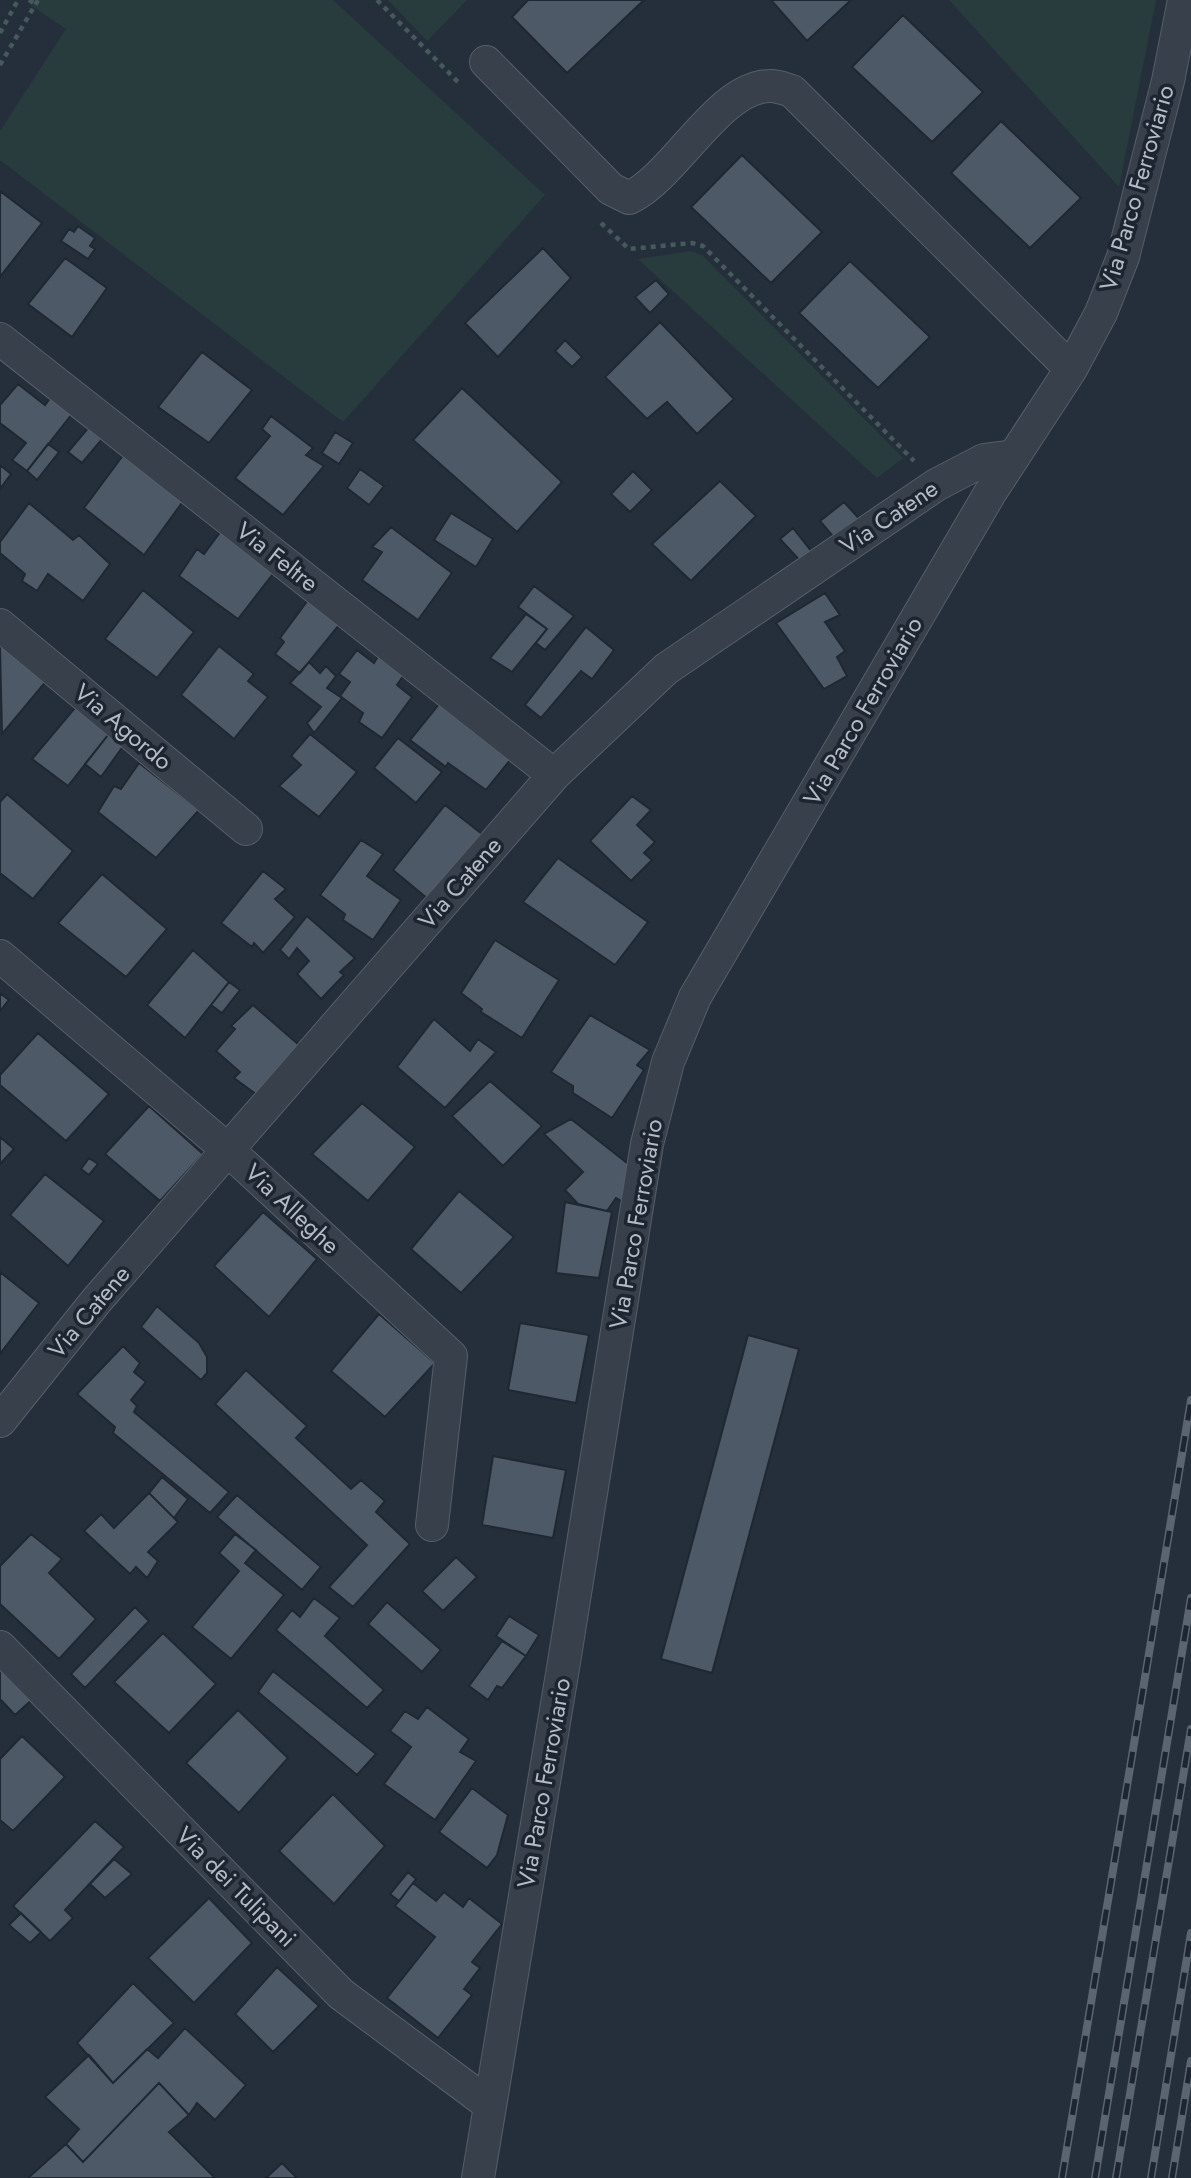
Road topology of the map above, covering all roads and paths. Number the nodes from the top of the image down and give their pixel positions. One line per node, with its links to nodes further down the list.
1 (18, 0): 6 (path)
2 (29, 0): 5 (path)
3 (377, 0): 9 (path)
4 (1184, 0): 12 (street, Via Parco Ferroviario)
5 (36, 2): 8 (path)
6 (0, 33)
7 (486, 62): 12 (street)
8 (0, 65)
9 (462, 86)
10 (592, 215): 14 (path)
11 (0, 340): 16 (street, Via Feltre)
12 (1071, 369): 13 (street, Via Parco Ferroviario)
13 (1014, 456): 14 (street, Via Catene); 23 (street, Via Parco Ferroviario)
14 (936, 485): 16 (street, Via Catene)
15 (0, 625): 17 (street, Via Agordo)
16 (554, 775): 19 (street, Via Catene)
17 (246, 829)
18 (0, 956): 19 (street, Via Alleghe)
19 (228, 1150): 20 (street, Via Catene); 21 (street, Via Alleghe)
20 (0, 1421)
21 (432, 1525)
22 (0, 1647): 23 (street, Via dei Tulipani)
23 (490, 2105): 24 (street, Via Parco Ferroviario)
24 (478, 2178)

